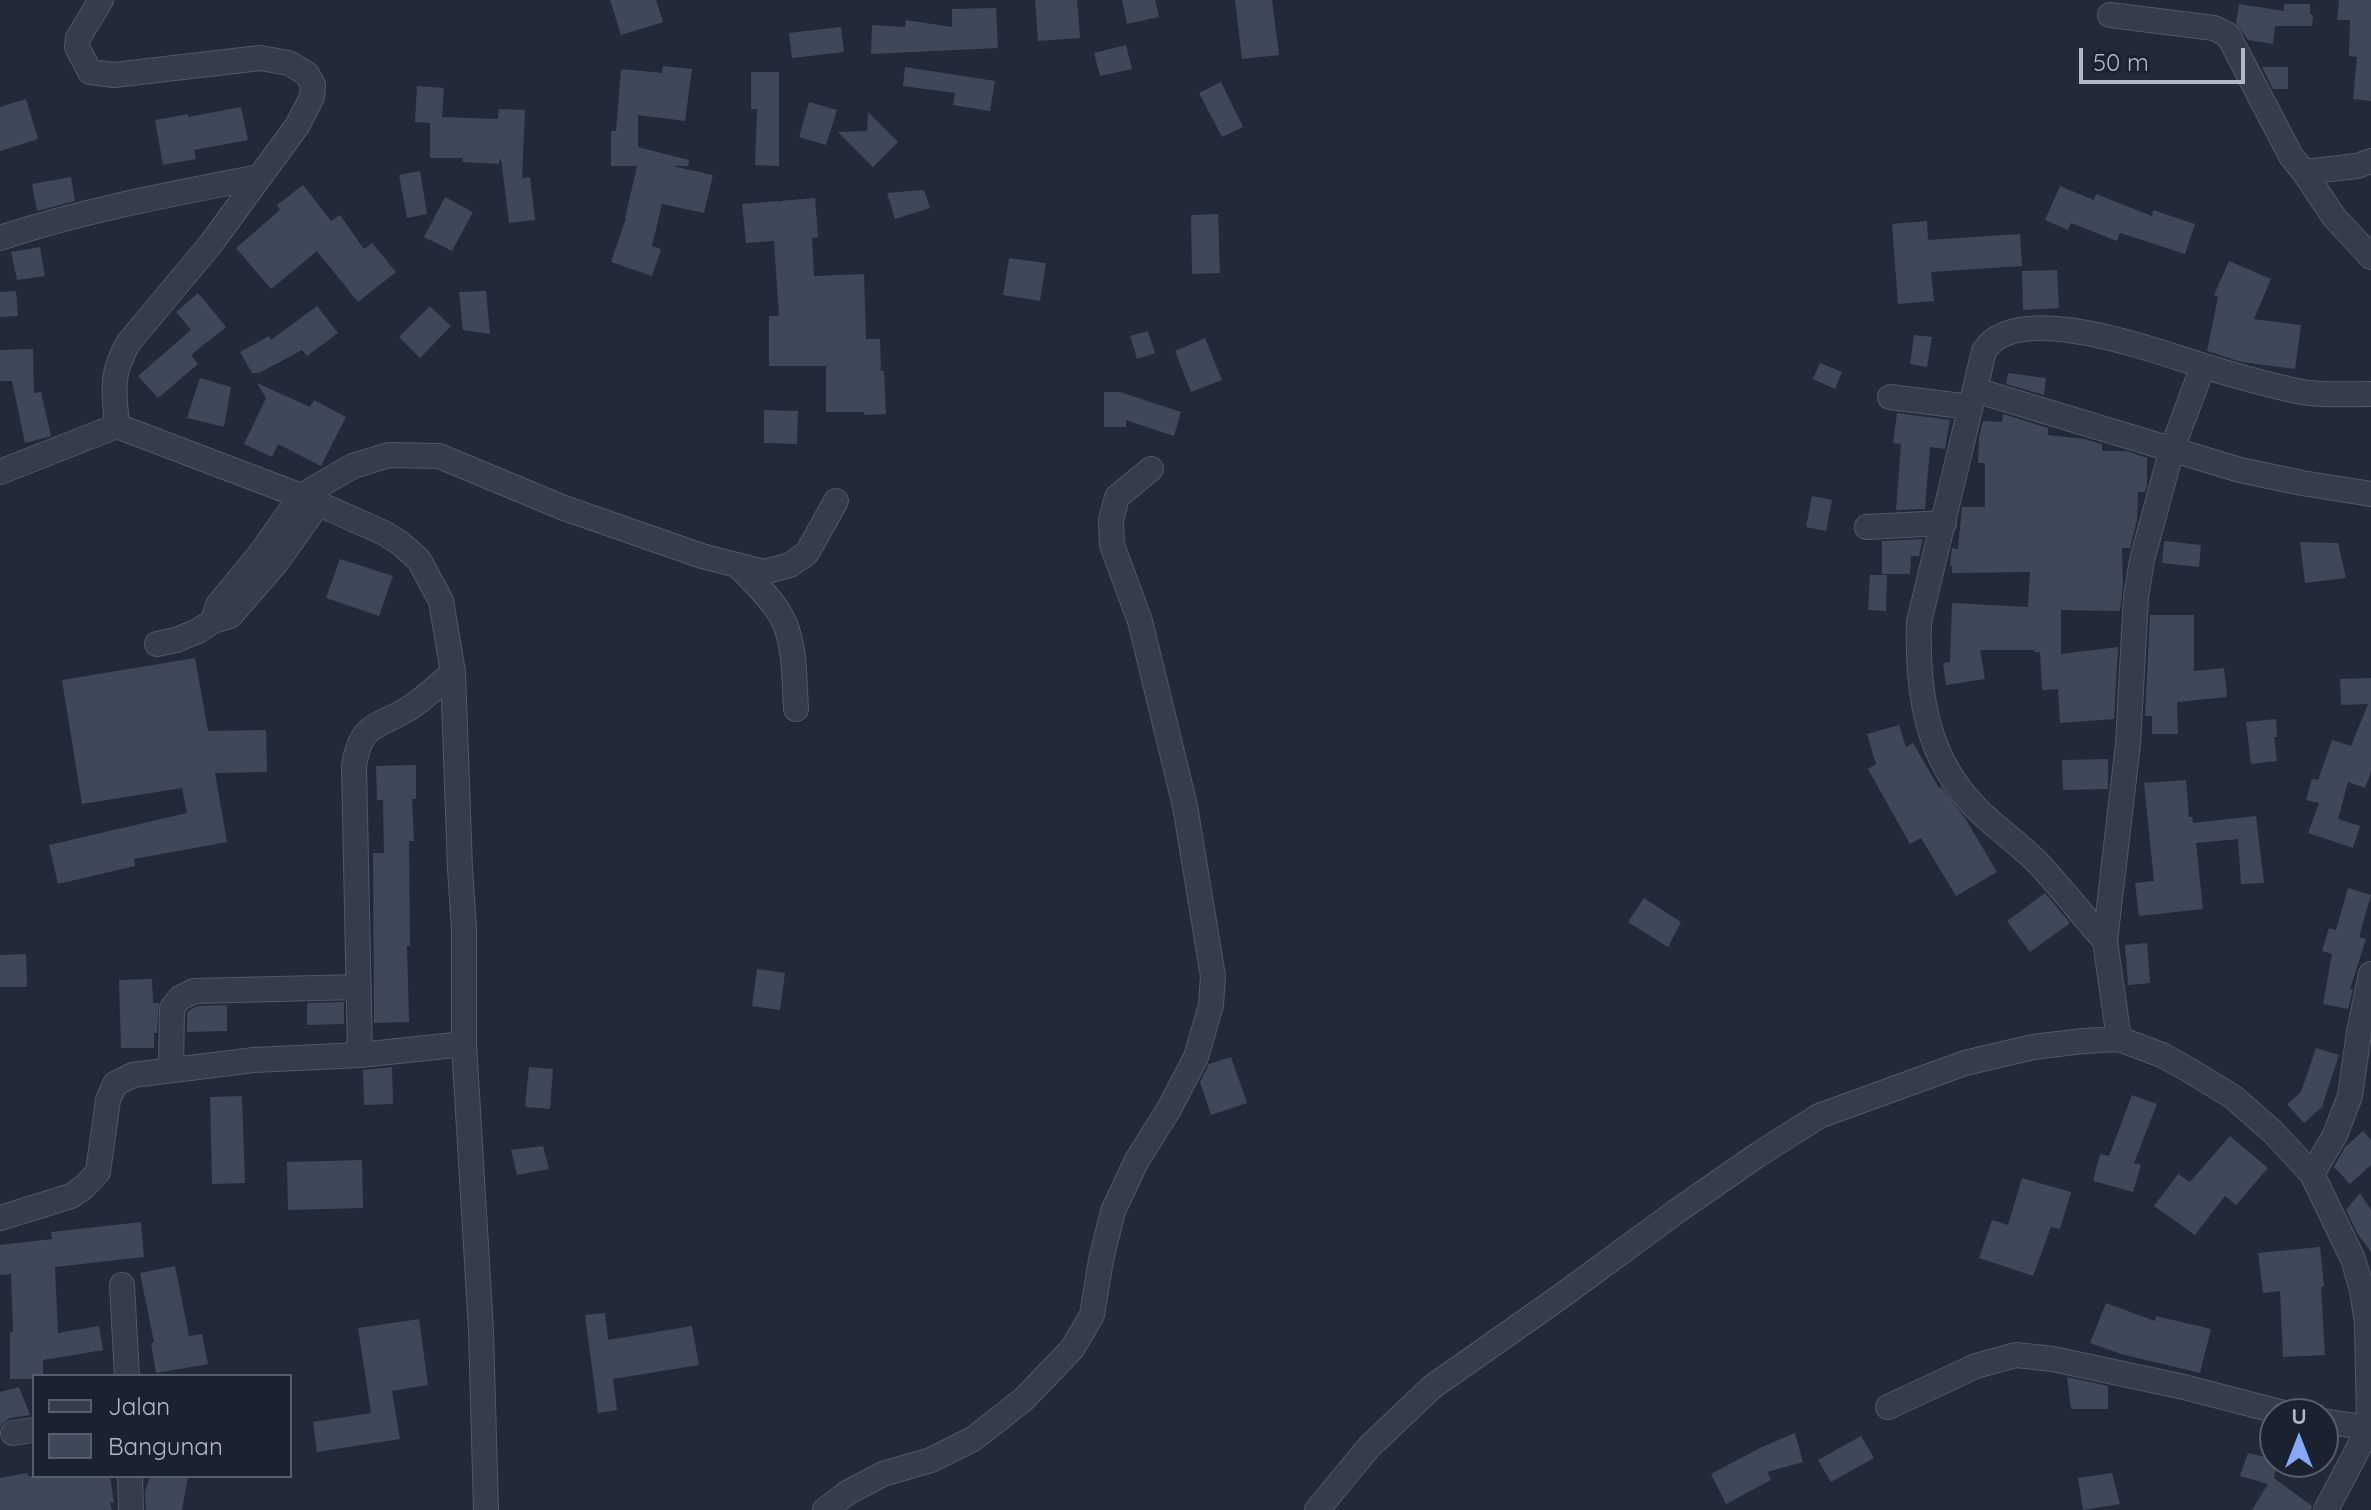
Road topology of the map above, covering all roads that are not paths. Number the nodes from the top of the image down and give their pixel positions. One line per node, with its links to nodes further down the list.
1 (101, 0): 5 (street)
2 (2110, 15): 4 (street)
3 (2371, 161): 4 (street)
4 (2304, 172): 7 (street)
5 (259, 177): 6 (street); 12 (street)
6 (0, 238)
7 (2371, 257)
8 (2203, 366): 9 (street); 11 (street); 13 (street)
9 (2371, 394)
10 (1890, 397): 11 (street)
11 (1972, 398): 13 (street); 19 (street)
12 (117, 426): 15 (street); 17 (street)
13 (2172, 449): 16 (street); 25 (street)
14 (1151, 469): 43 (street)
15 (0, 472)
16 (2371, 494)
17 (312, 496): 21 (street); 22 (street); 23 (street)
18 (836, 501): 21 (street)
19 (1944, 523): 20 (street); 25 (street)
20 (1867, 527)
21 (738, 566): 24 (street)
22 (157, 644)
23 (453, 672): 27 (street); 29 (street)
24 (796, 709)
25 (2105, 941): 28 (street)
26 (2371, 974): 32 (street)
27 (359, 987): 30 (street); 31 (street)
28 (2119, 1039): 32 (street); 44 (street)
29 (464, 1044): 30 (street); 42 (street)
30 (360, 1055): 31 (street)
31 (171, 1069): 33 (street)
32 (2312, 1174): 39 (street)
33 (0, 1218)
34 (122, 1285): 35 (street)
35 (127, 1374)
36 (1888, 1407): 37 (street)
37 (2259, 1407)
38 (2339, 1424): 39 (street)
39 (2370, 1430): 45 (street)
40 (130, 1478): 41 (street)
41 (131, 1510)
42 (486, 1510)
43 (825, 1510)
44 (1317, 1510)
45 (2326, 1510)

